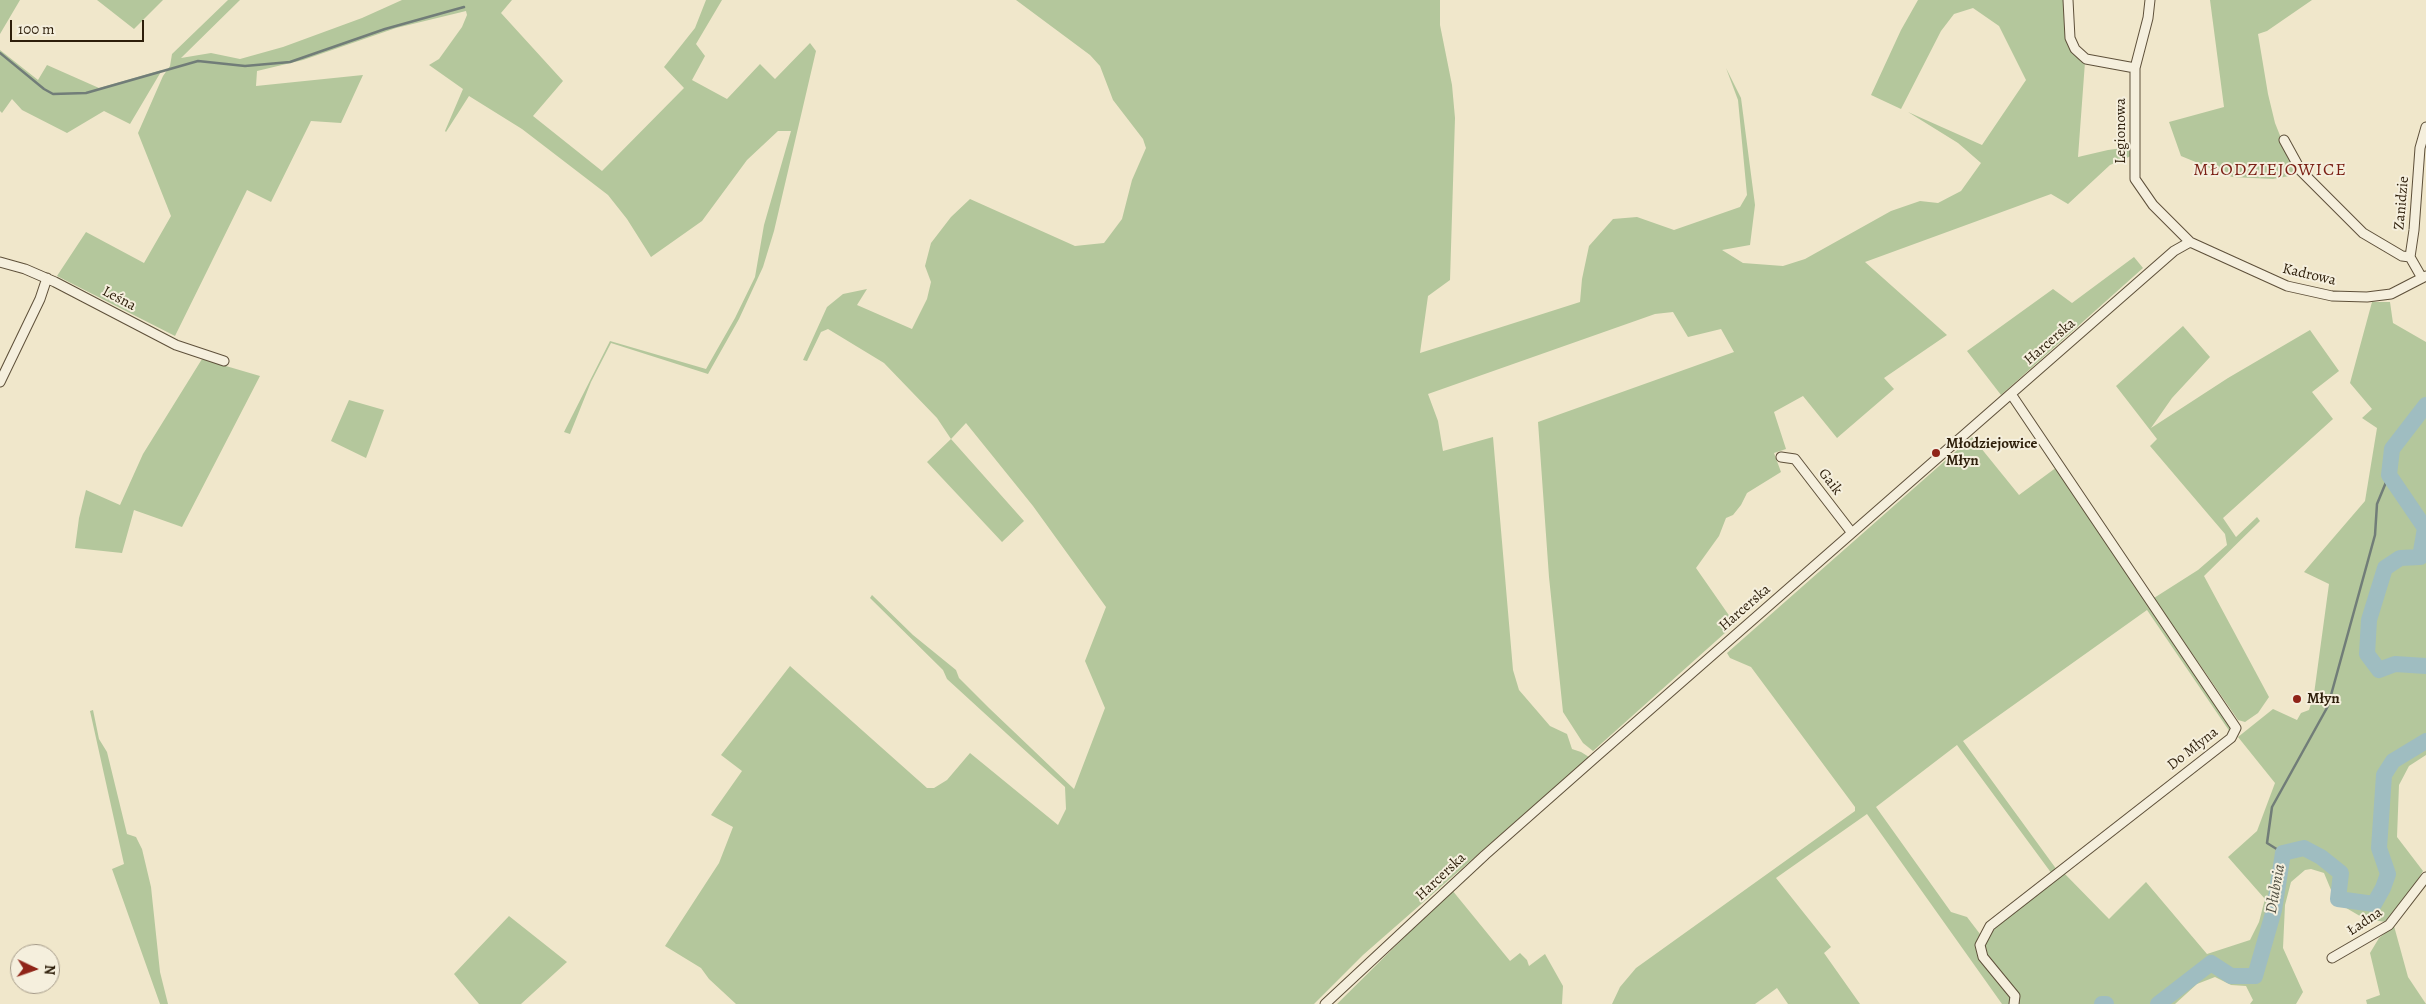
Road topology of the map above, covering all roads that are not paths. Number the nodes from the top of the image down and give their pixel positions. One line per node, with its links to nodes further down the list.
1 (2068, 0): 3 (street)
2 (2150, 0): 3 (street, Legionowa)
3 (2135, 68): 6 (street, Legionowa)
4 (2426, 127): 7 (street, Zanidzie)
5 (2284, 140): 7 (street)
6 (2190, 242): 9 (street, Kadrowa); 13 (street, Harcerska)
7 (2410, 257): 9 (street)
8 (0, 262): 10 (street, Leśna)
9 (2424, 277)
10 (47, 278): 11 (street, Leśna); 12 (street)
11 (224, 361)
12 (0, 382)
13 (2011, 394): 15 (street, Harcerska); 19 (street, Do Młyna)
14 (1781, 457): 15 (street, Gaik)
15 (1852, 533): 18 (street, Harcerska)
16 (2426, 876): 17 (street, Ładna)
17 (2332, 958)
18 (1325, 1004)
19 (2014, 1004)

